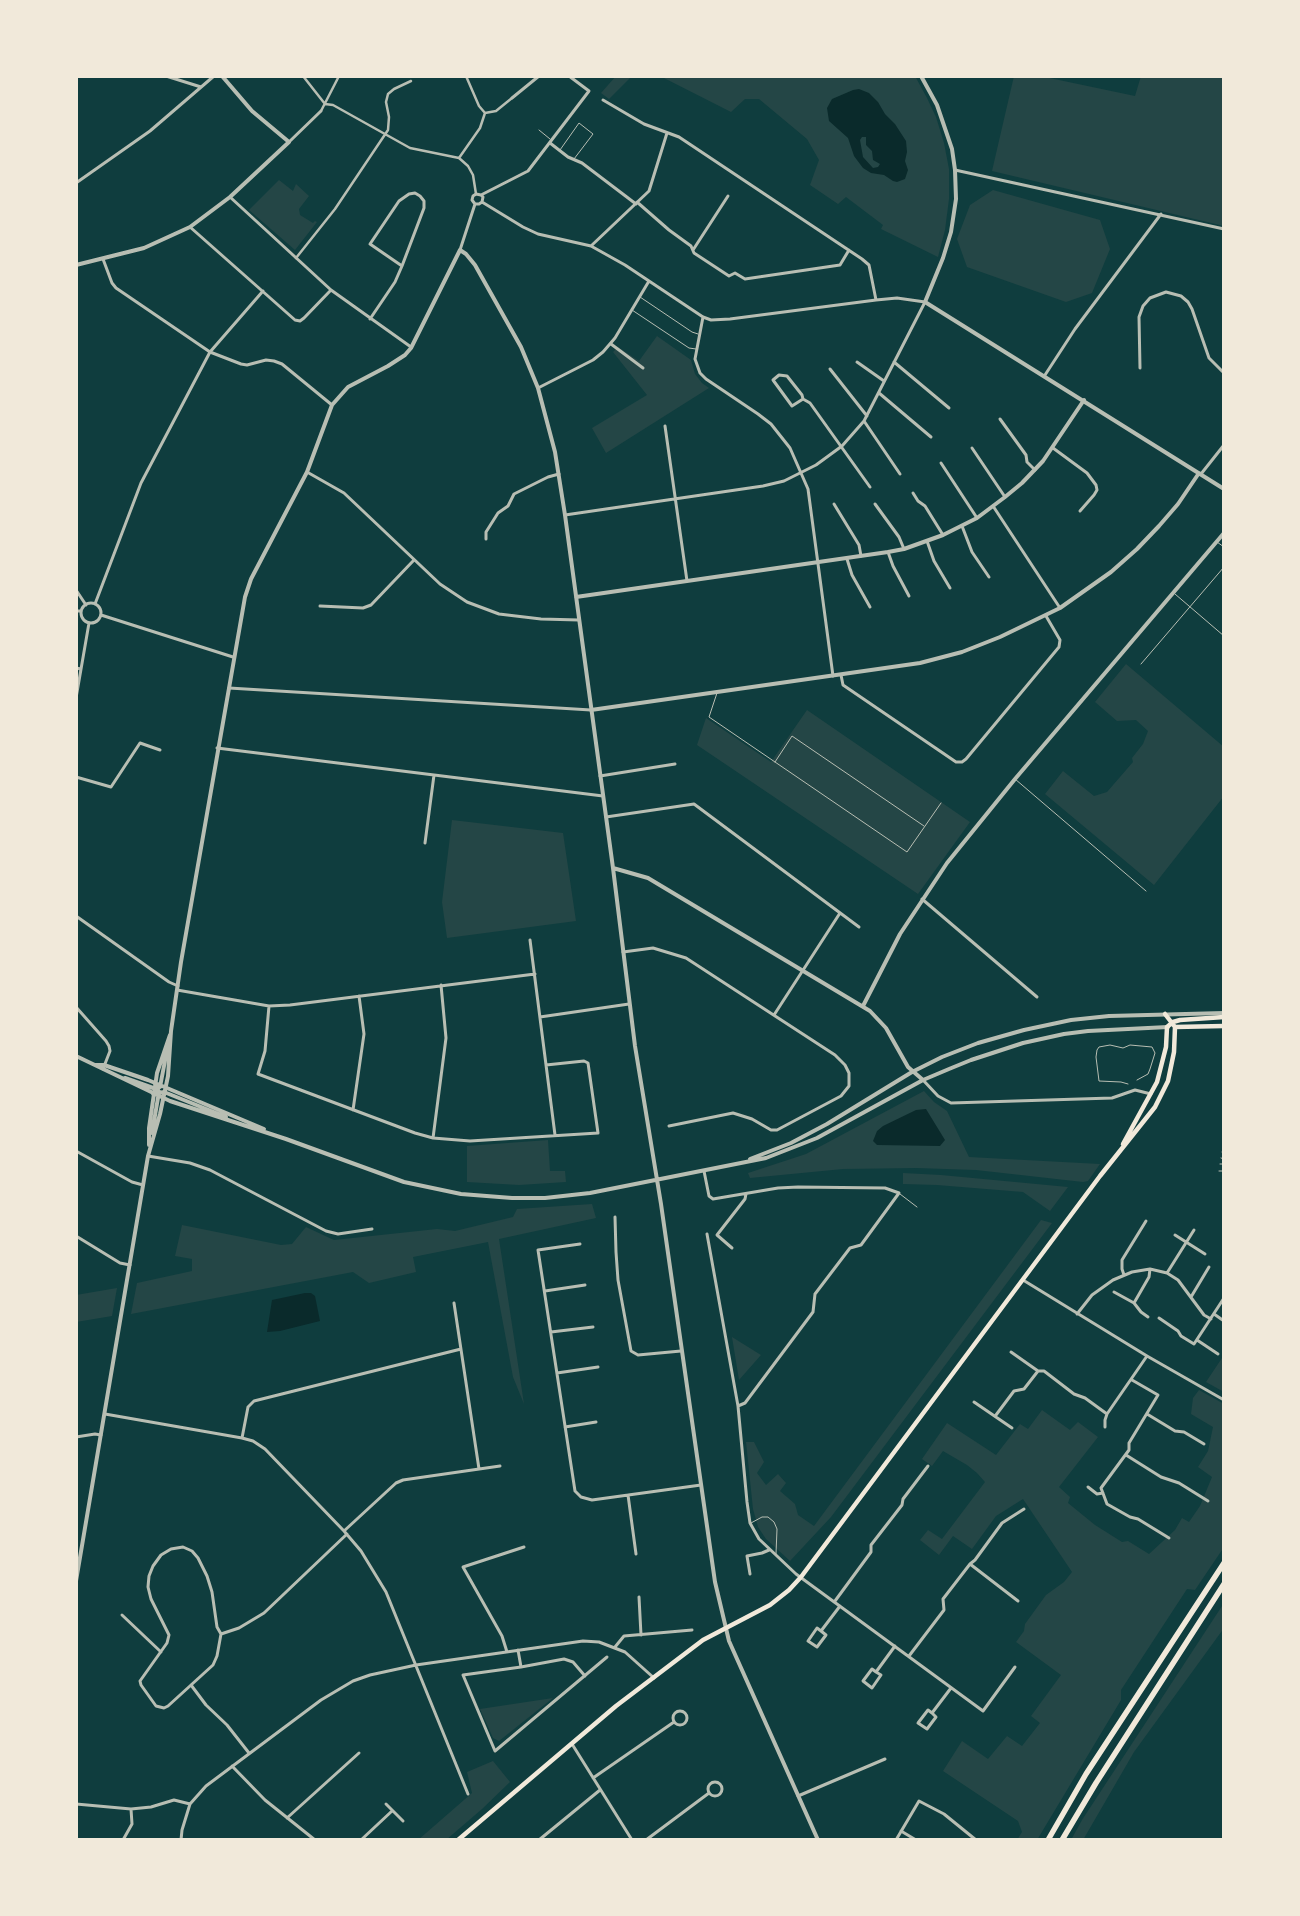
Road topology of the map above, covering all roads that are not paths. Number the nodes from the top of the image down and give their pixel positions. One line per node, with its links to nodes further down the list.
1 (166, 76): 11 (street)
2 (214, 76): 11 (street)
3 (222, 76): 21 (street)
4 (303, 76): 14 (street)
5 (340, 76): 14 (street)
6 (466, 76): 16 (street)
7 (539, 76): 12 (street)
8 (568, 76): 20 (street)
9 (921, 76): 25 (street)
10 (411, 81): 19 (street)
11 (201, 87): 26 (street)
12 (512, 98): 16 (street)
13 (603, 100): 18 (street)
14 (325, 104): 15 (street); 19 (street)
15 (321, 111): 21 (street)
16 (485, 113): 23 (street)
17 (539, 130): 20 (lane)
18 (667, 133): 32 (street); 40 (street)
19 (384, 135): 23 (street); 41 (street)
20 (551, 141): 22 (street); 28 (street)
21 (289, 142): 30 (street)
22 (559, 150): 24 (street); 24 (lane)
23 (459, 158): 27 (street)
24 (574, 159): 32 (street)
25 (955, 170): 34 (street); 50 (street)
26 (76, 183)
27 (476, 194): 28 (street); 33 (street)
28 (481, 194): 31 (street)
29 (728, 196): 39 (street)
30 (230, 198): 35 (street); 41 (street)
31 (482, 202): 33 (street); 37 (street)
32 (636, 203): 37 (street); 39 (street)
33 (475, 204): 38 (street)
34 (1161, 214): 36 (street); 65 (street)
35 (190, 227): 42 (street); 47 (street)
36 (1224, 229)
37 (591, 246): 45 (street)
38 (460, 250): 56 (street); 67 (street)
39 (693, 250): 40 (street)
40 (850, 250): 49 (street)
41 (296, 258): 46 (street)
42 (103, 259): 43 (street); 58 (street)
43 (76, 265)
44 (402, 266): 44 (street); 53 (street)
45 (649, 281): 48 (street); 52 (street)
46 (331, 290): 47 (street); 53 (street)
47 (263, 291): 58 (street)
48 (639, 297): 51 (street); 54 (lane)
49 (876, 300): 50 (street); 52 (street)
50 (925, 302): 60 (street); 65 (street)
51 (632, 309): 55 (street); 57 (lane)
52 (703, 317): 54 (street)
53 (370, 318): 56 (street)
54 (699, 334): 57 (street)
55 (611, 344): 61 (street); 67 (street)
56 (411, 347): 71 (street)
57 (696, 349): 85 (street)
58 (210, 352): 71 (street); 121 (street)
59 (857, 362): 66 (street)
60 (894, 362): 66 (street); 72 (street)
61 (643, 368)
62 (1140, 368): 64 (street)
63 (830, 369): 73 (street)
64 (1224, 373)
65 (1045, 376): 70 (street)
66 (884, 381): 68 (street)
67 (538, 388): 87 (street)
68 (879, 393): 73 (street); 77 (street)
69 (803, 399): 69 (street); 79 (street)
70 (1084, 400): 81 (street); 86 (street)
71 (332, 405): 84 (street)
72 (949, 408)
73 (866, 416): 75 (street)
74 (1000, 419): 83 (street)
75 (864, 421): 79 (street); 88 (street)
76 (665, 426): 92 (street)
77 (931, 438)
78 (1224, 445): 86 (street)
79 (842, 446): 85 (street); 89 (street)
80 (972, 448): 93 (street)
81 (1052, 448): 83 (street); 97 (street)
82 (941, 463): 99 (street)
83 (1034, 470): 93 (street)
84 (307, 472): 111 (street); 134 (street)
85 (802, 472): 92 (street); 112 (street)
86 (1200, 473): 90 (street); 126 (street)
87 (559, 474): 98 (street); 103 (street)
88 (900, 474)
89 (870, 487)
90 (1224, 488)
91 (913, 493): 102 (street)
92 (674, 498): 98 (street); 115 (street)
93 (1005, 498): 96 (street)
94 (834, 504): 109 (street)
95 (875, 504): 107 (street)
96 (993, 506): 99 (street); 126 (street)
97 (1080, 511)
98 (565, 515): 120 (street)
99 (977, 518): 100 (street)
100 (962, 526): 102 (street); 114 (street)
101 (1224, 533): 105 (street)
102 (943, 535): 104 (street)
103 (486, 539)
104 (927, 541): 107 (street); 116 (street)
105 (1217, 541): 106 (lane); 118 (street)
106 (1224, 547)
107 (904, 549): 108 (street)
108 (888, 552): 109 (street); 119 (street)
109 (861, 557): 110 (street)
110 (847, 559): 112 (street); 125 (street)
111 (414, 560): 123 (street); 131 (street)
112 (819, 562): 115 (street); 139 (street)
113 (1224, 567): 124 (lane)
114 (989, 577)
115 (687, 582): 120 (street)
116 (950, 588)
117 (76, 590): 122 (street)
118 (1173, 592): 124 (lane); 151 (street)
119 (909, 596)
120 (576, 598): 131 (street)
121 (95, 604): 122 (street); 129 (street)
122 (86, 605): 128 (street)
123 (320, 606)
124 (1190, 607): 133 (lane); 135 (lane)
125 (870, 608)
126 (1060, 608): 130 (street)
127 (76, 610): 128 (street)
128 (81, 611): 132 (street)
129 (101, 615): 132 (street); 134 (street)
130 (1046, 616): 138 (street); 138 (street)
131 (579, 620): 143 (street)
132 (89, 623): 137 (street)
133 (1224, 636)
134 (234, 657): 140 (street)
135 (1141, 664)
136 (76, 668): 137 (street)
137 (81, 669): 142 (street)
138 (841, 675): 139 (street)
139 (834, 676): 141 (street)
140 (229, 688): 143 (street); 144 (street)
141 (718, 692): 143 (street); 146 (lane)
142 (76, 698)
143 (591, 710): 149 (street)
144 (217, 748): 148 (street); 168 (street)
145 (160, 750): 150 (street)
146 (774, 762): 155 (lane); 155 (lane)
147 (675, 764): 149 (street)
148 (434, 775): 152 (street); 156 (street)
149 (600, 776): 152 (street)
150 (76, 777)
151 (1015, 779): 158 (lane); 159 (street)
152 (603, 796): 154 (street)
153 (940, 803): 155 (lane)
154 (606, 817): 157 (street); 160 (street)
155 (924, 827)
156 (425, 843)
157 (613, 868): 164 (street); 165 (street)
158 (1146, 891)
159 (922, 899): 170 (street); 173 (street)
160 (840, 912): 162 (street); 165 (street)
161 (76, 916): 168 (street)
162 (859, 927)
163 (530, 940): 166 (street)
164 (623, 952): 171 (street); 177 (street)
165 (802, 970): 173 (street); 177 (street)
166 (535, 974): 167 (street); 178 (street)
167 (441, 985): 169 (street); 200 (street)
168 (177, 988): 172 (street); 183 (street)
169 (359, 996): 172 (street); 197 (street)
170 (1037, 997)
171 (629, 1004): 178 (street); 250 (street)
172 (269, 1006): 197 (street)
173 (862, 1006): 187 (street)
174 (76, 1007): 186 (street)
175 (1224, 1013): 176 (street)
176 (1165, 1014): 180 (main road); 187 (street)
177 (774, 1015): 198 (street)
178 (540, 1017): 185 (street)
179 (1224, 1018): 180 (main road)
180 (1174, 1024): 181 (main road); 182 (main road); 195 (main road)
181 (1224, 1026)
182 (1167, 1027): 189 (street); 194 (main road)
183 (171, 1031): 192 (street); 192 (street)
184 (76, 1056): 186 (street)
185 (546, 1065): 199 (street); 199 (street)
186 (103, 1067): 188 (street); 192 (street)
187 (912, 1072): 189 (street); 206 (street)
188 (116, 1076): 192 (street); 193 (street)
189 (923, 1080): 194 (street); 206 (street)
190 (1137, 1080): 191 (lane)
191 (1128, 1084)
192 (160, 1089): 193 (street); 196 (street); 201 (street); 202 (street)
193 (153, 1094): 202 (street)
194 (1151, 1094): 195 (lane); 204 (main road)
195 (1161, 1097): 204 (main road)
196 (163, 1098): 201 (street); 202 (street)
197 (353, 1110): 200 (street)
198 (669, 1126)
199 (554, 1135): 200 (street)
200 (433, 1138)
201 (286, 1139): 209 (street)
202 (149, 1150): 205 (street)
203 (76, 1151): 212 (street)
204 (1116, 1155): 232 (main road)
205 (148, 1156): 212 (street); 218 (street)
206 (740, 1163): 209 (street)
207 (1220, 1164): 208 (lane)
208 (1224, 1164)
209 (704, 1171): 214 (street)
210 (1219, 1171): 211 (lane)
211 (1224, 1171)
212 (143, 1184): 227 (street)
213 (899, 1193): 214 (street); 215 (lane); 260 (street)
214 (746, 1194): 225 (street)
215 (918, 1207)
216 (616, 1217): 250 (street)
217 (1146, 1221): 231 (street)
218 (372, 1229)
219 (1194, 1230): 223 (street)
220 (707, 1234): 260 (street)
221 (1175, 1235): 223 (street)
222 (76, 1236): 227 (street)
223 (1187, 1243): 226 (street); 230 (street)
224 (580, 1244): 234 (street)
225 (732, 1248)
226 (1205, 1254)
227 (130, 1265): 261 (street)
228 (1209, 1267): 236 (street)
229 (1150, 1269): 230 (street); 231 (street); 238 (street)
230 (1167, 1273): 236 (street)
231 (1124, 1275): 240 (street)
232 (1022, 1280): 240 (street); 293 (main road)
233 (585, 1285): 234 (street)
234 (545, 1291): 247 (street)
235 (1114, 1292): 238 (street)
236 (1190, 1297): 244 (street)
237 (1224, 1298): 241 (street)
238 (1134, 1303): 242 (street)
239 (454, 1304): 249 (street)
240 (1077, 1314): 253 (street)
241 (1214, 1314): 244 (street); 245 (street)
242 (1148, 1317)
243 (1159, 1318): 248 (street)
244 (1211, 1319): 248 (street)
245 (1224, 1320)
246 (593, 1327): 247 (street)
247 (551, 1332): 256 (street)
248 (1197, 1340): 252 (street)
249 (461, 1349): 271 (street); 276 (street)
250 (681, 1351): 277 (street)
251 (1011, 1352): 255 (street)
252 (1218, 1354)
253 (1147, 1356): 257 (street); 258 (street)
254 (598, 1367): 256 (street)
255 (1038, 1371): 262 (street); 264 (street)
256 (557, 1373): 266 (street)
257 (1132, 1380): 262 (street); 263 (street)
258 (1224, 1400)
259 (974, 1402): 264 (street)
260 (738, 1406): 283 (street)
261 (104, 1414): 269 (street); 271 (street)
262 (1107, 1414): 267 (street)
263 (1147, 1414): 272 (street); 273 (street)
264 (996, 1415): 268 (street)
265 (596, 1422): 266 (street)
266 (565, 1427): 280 (street)
267 (1105, 1427)
268 (1012, 1428)
269 (101, 1435): 270 (street); 294 (street)
270 (76, 1437)
271 (242, 1438): 284 (street)
272 (1204, 1444)
273 (1126, 1455): 279 (street); 281 (street)
274 (500, 1466): 276 (street)
275 (928, 1466): 297 (street)
276 (479, 1469): 284 (street)
277 (701, 1485): 280 (street); 301 (street)
278 (1088, 1486): 279 (street)
279 (1103, 1493): 285 (street)
280 (628, 1495): 288 (street)
281 (1208, 1501)
282 (1024, 1509): 291 (street)
283 (750, 1523): 287 (street); 289 (lane)
284 (346, 1533): 304 (street); 313 (street)
285 (1169, 1538)
286 (524, 1546): 310 (street)
287 (769, 1550): 289 (street); 292 (street)
288 (636, 1554)
289 (776, 1555): 293 (street)
290 (1224, 1563): 353 (highway)
291 (970, 1564): 298 (street); 311 (street)
292 (750, 1574)
293 (801, 1577): 297 (street); 301 (main road)
294 (76, 1580)
295 (1224, 1584): 354 (highway)
296 (639, 1597): 305 (street)
297 (834, 1601): 299 (street)
298 (1018, 1601)
299 (840, 1606): 303 (street); 306 (street)
300 (122, 1614): 309 (street)
301 (725, 1628): 318 (main road); 332 (street)
302 (692, 1630): 305 (street)
303 (821, 1631): 303 (street)
304 (221, 1634): 309 (street); 319 (street)
305 (641, 1634): 307 (street)
306 (895, 1646): 311 (street); 316 (street)
307 (615, 1647): 308 (street); 318 (street)
308 (518, 1650): 310 (street); 314 (street)
309 (161, 1652): 319 (street)
310 (506, 1652): 313 (street)
311 (909, 1656): 320 (street)
312 (607, 1657): 317 (street)
313 (416, 1665): 324 (street); 331 (street)
314 (521, 1667): 317 (street); 317 (street)
315 (1015, 1668): 320 (street)
316 (876, 1672): 316 (street)
317 (585, 1676)
318 (654, 1678): 323 (main road)
319 (191, 1686): 324 (street)
320 (951, 1688): 321 (street)
321 (932, 1713): 321 (street)
322 (674, 1722): 322 (street); 328 (street)
323 (572, 1744): 328 (street); 346 (main road)
324 (249, 1753): 327 (street)
325 (359, 1753): 338 (street)
326 (885, 1759): 332 (street)
327 (232, 1766): 334 (street); 338 (street)
328 (593, 1778): 329 (street)
329 (600, 1790): 341 (street); 347 (street)
330 (709, 1793): 330 (street); 348 (street)
331 (468, 1794)
332 (798, 1796): 349 (street)
333 (76, 1804): 336 (street)
334 (190, 1804): 336 (street); 343 (street)
335 (386, 1804): 337 (street)
336 (132, 1809): 342 (street)
337 (392, 1811): 339 (street); 345 (street)
338 (287, 1818): 344 (street)
339 (402, 1821)
340 (901, 1831): 350 (street); 351 (street); 352 (street)
341 (631, 1839)
342 (123, 1840)
343 (181, 1840)
344 (315, 1840)
345 (361, 1840)
346 (458, 1840)
347 (539, 1840)
348 (646, 1840)
349 (818, 1840)
350 (896, 1840)
351 (916, 1840)
352 (976, 1840)
353 (1048, 1840)
354 (1062, 1840)

